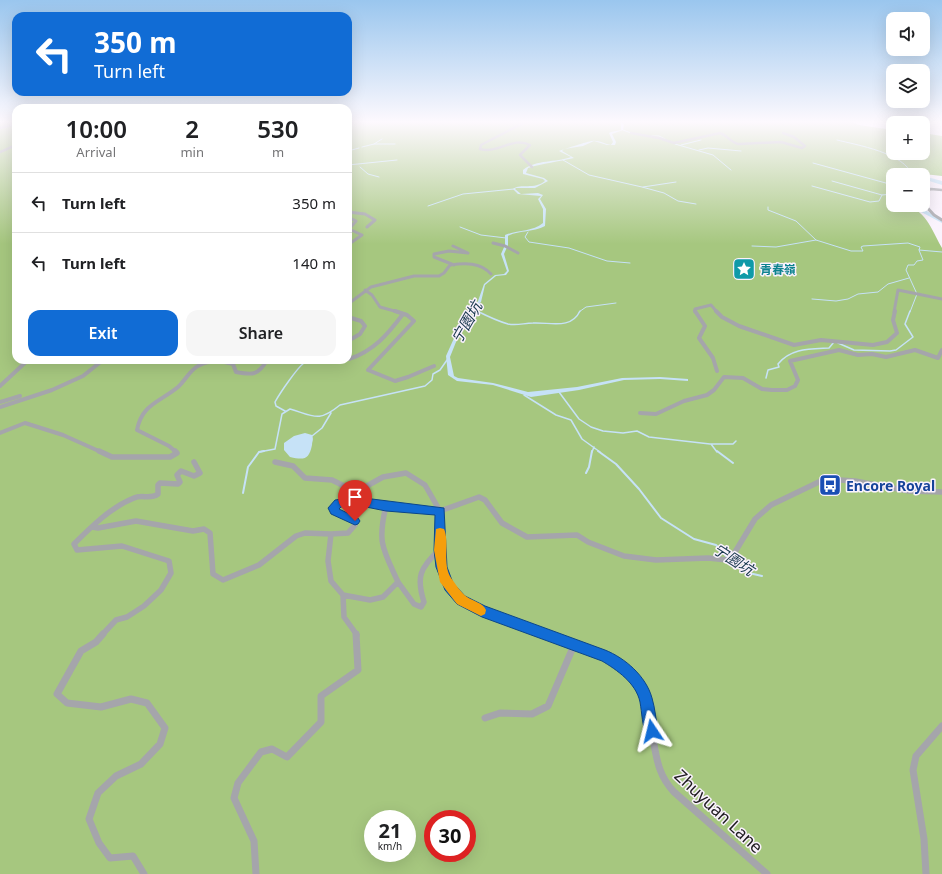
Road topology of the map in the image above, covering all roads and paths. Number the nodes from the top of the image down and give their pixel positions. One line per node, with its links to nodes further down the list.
1 (527, 162): 2 (street)
2 (532, 167)
3 (930, 188): 4 (street)
4 (942, 190)
5 (930, 210): 8 (street)
6 (352, 212): 10 (street)
7 (352, 219): 9 (street)
8 (942, 220)
9 (352, 226)
10 (367, 227)
11 (352, 230): 12 (street)
12 (352, 242)
13 (492, 243): 15 (street)
14 (454, 246): 16 (street)
15 (518, 253)
16 (454, 265): 17 (street); 18 (street)
17 (492, 274)
18 (365, 290): 20 (street); 21 (street)
19 (941, 300): 32 (street)
20 (352, 301)
21 (402, 314): 25 (street); 31 (street)
22 (352, 318): 23 (street)
23 (352, 339)
24 (942, 350): 39 (street)
25 (352, 358)
26 (24, 364): 33 (street)
27 (98, 364): 35 (street)
28 (206, 364): 40 (street)
29 (233, 364): 30 (street)
30 (265, 364)
31 (434, 366)
32 (718, 371)
33 (7, 379): 34 (street); 36 (street)
34 (0, 380)
35 (60, 385): 37 (street); 38 (street)
36 (0, 386)
37 (0, 402)
38 (0, 407)
39 (640, 412)
40 (0, 434)
41 (194, 462): 46 (street)
42 (275, 462): 45 (street)
43 (942, 492): 45 (street)
44 (386, 506): 45 (street); 47 (street); 49 (street)
45 (440, 511): 48 (street, Zhuyuan Lane)
46 (92, 527): 47 (street); 54 (street)
47 (331, 534): 50 (street)
48 (440, 550): 49 (street); 51 (street, Zhuyuan Lane)
49 (398, 582): 50 (street)
50 (343, 596): 55 (street)
51 (574, 645): 52 (street); 56 (street, Zhuyuan Lane)
52 (485, 718)
53 (942, 726): 57 (street)
54 (144, 874)
55 (256, 874)
56 (767, 874)
57 (926, 874)

